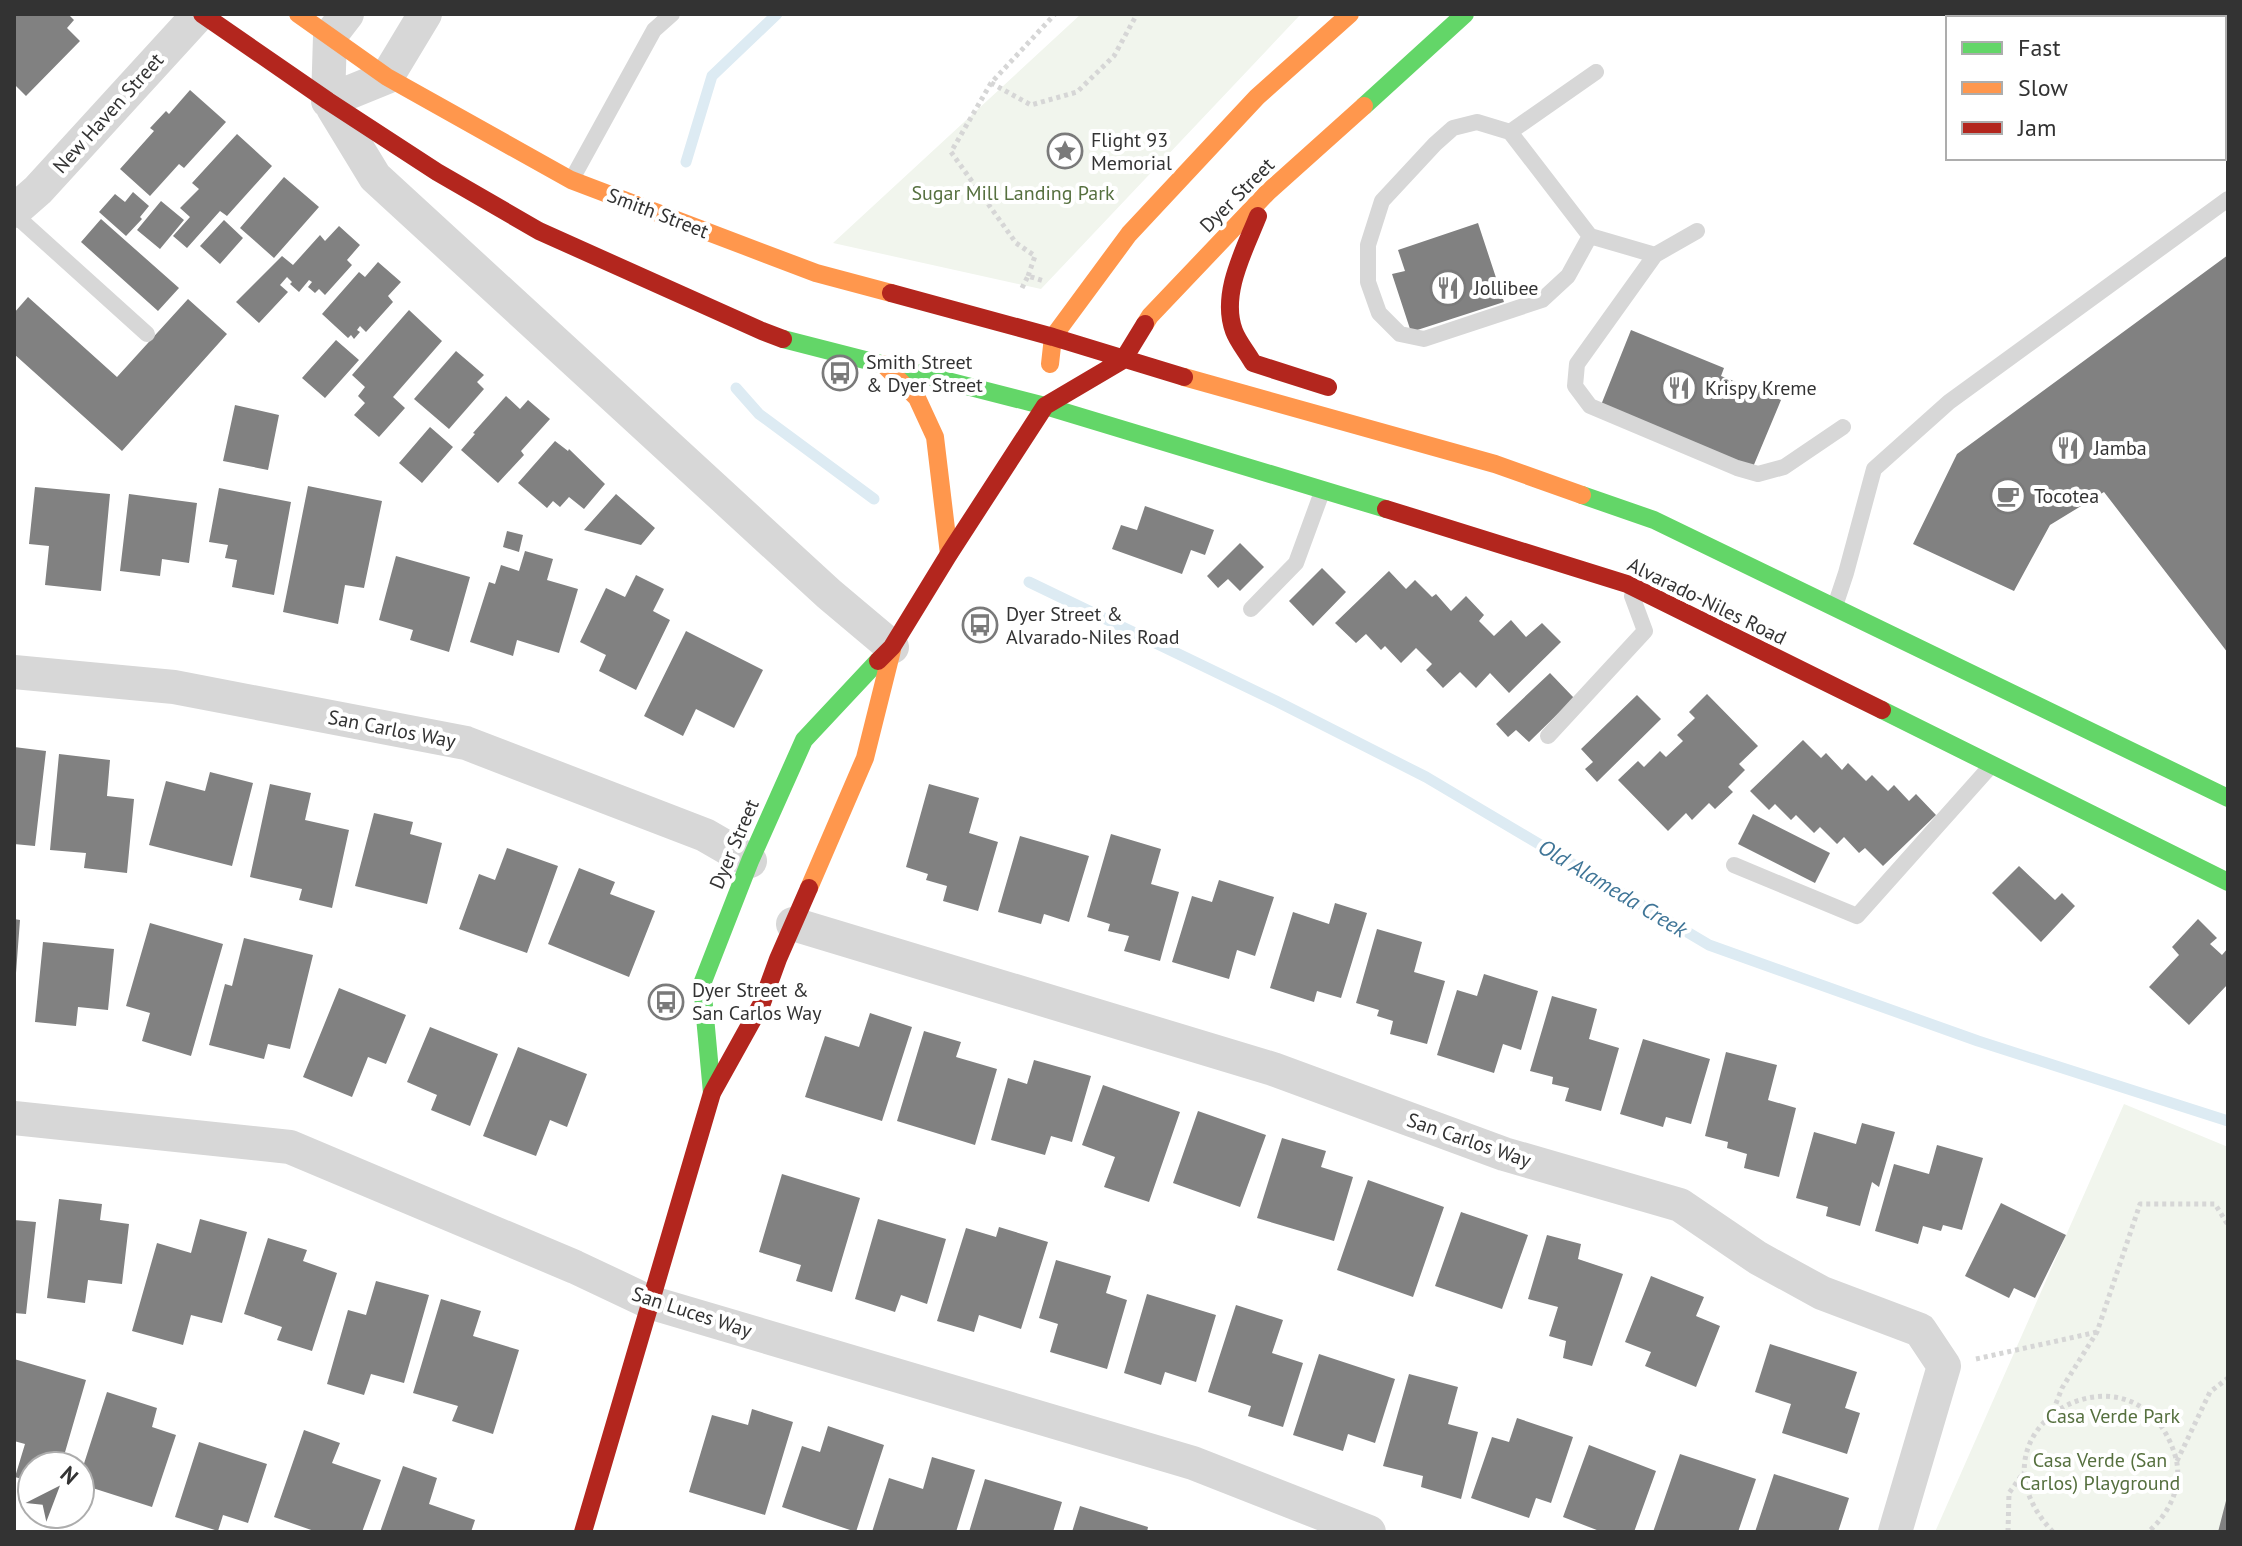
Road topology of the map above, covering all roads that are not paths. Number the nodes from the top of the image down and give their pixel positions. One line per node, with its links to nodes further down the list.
1 (201, 14): 10 (main road); 15 (street, New Haven Street)
2 (298, 14): 7 (main road, Smith Street)
3 (425, 14): 9 (street)
4 (672, 14): 12 (lane)
5 (1350, 14): 20 (main road, Dyer Street)
6 (1465, 14): 13 (main road, Dyer Street)
7 (338, 25): 9 (main road, Smith Street); 10 (street)
8 (1596, 72): 11 (lane)
9 (387, 77): 10 (street); 12 (main road, Smith Street)
10 (328, 101): 22 (main road); 33 (street)
11 (1510, 132): 17 (lane); 17 (lane)
12 (571, 180): 20 (main road, Smith Street)
13 (1268, 192): 21 (main road, Dyer Street); 23 (main road)
14 (2228, 199): 31 (lane)
15 (14, 212): 19 (lane)
16 (1697, 231): 18 (lane)
17 (1590, 236): 18 (lane)
18 (1655, 255): 25 (lane)
19 (147, 334)
20 (1053, 337): 21 (main road); 24 (main road, Dyer Street)
21 (1123, 360): 24 (main road, Dyer Street); 27 (main road)
22 (883, 364): 24 (main road); 29 (main road)
23 (1339, 390)
24 (1045, 406): 28 (main road, Alvarado-Niles Road); 29 (main road, Dyer Street)
25 (1843, 427)
26 (1449, 430): 27 (main road)
27 (1495, 464): 31 (main road)
28 (1323, 490): 30 (main road, Alvarado-Niles Road); 32 (lane)
29 (949, 554): 33 (main road, Dyer Street)
30 (1627, 584): 35 (lane); 36 (main road, Alvarado-Niles Road)
31 (1834, 607): 37 (main road)
32 (1251, 609)
33 (892, 647): 38 (main road, Dyer Street); 41 (main road, Dyer Street)
34 (14, 672): 38 (street, San Carlos Way)
35 (1548, 736)
36 (1992, 765): 39 (lane); 40 (main road, Alvarado-Niles Road)
37 (2228, 798)
38 (750, 861): 42 (main road, Dyer Street)
39 (1734, 865)
40 (2228, 882)
41 (793, 924): 42 (main road, Dyer Street); 47 (street, San Carlos Way)
42 (712, 1093): 44 (main road, Dyer Street)
43 (14, 1118): 44 (street, San Luces Way)
44 (649, 1302): 45 (main road, Dyer Street); 46 (street, San Luces Way)
45 (583, 1532)
46 (1369, 1532)
47 (1895, 1532)

